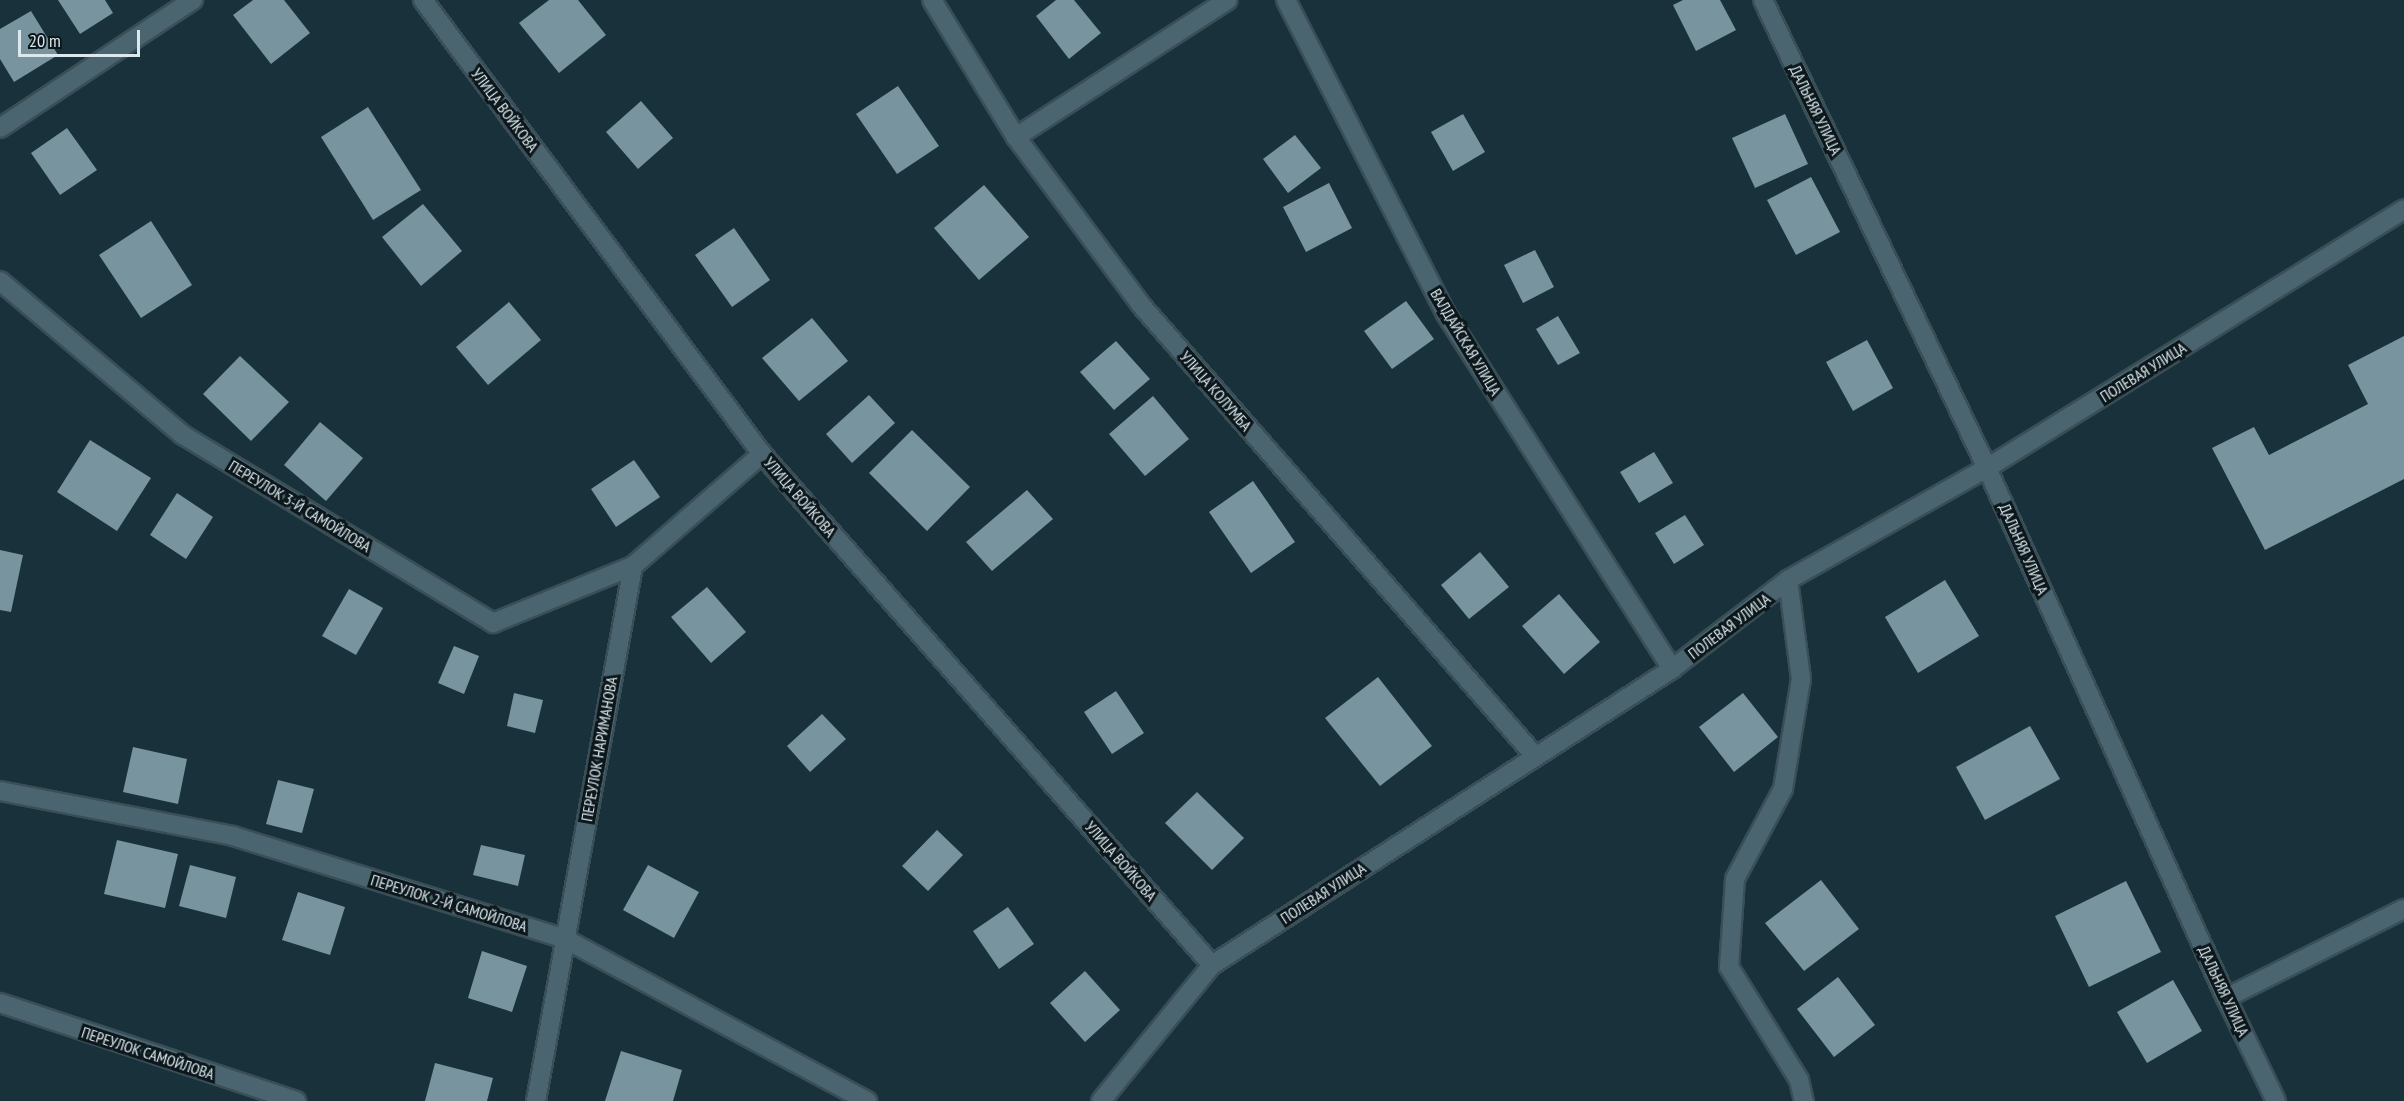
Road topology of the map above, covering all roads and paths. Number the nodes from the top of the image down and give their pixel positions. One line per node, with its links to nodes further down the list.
1 (193, 0): 7 (street)
2 (423, 0): 11 (street, УЛИЦА ВОЙКОВА)
3 (932, 0): 8 (street, УЛИЦА КОЛУМБА)
4 (1228, 0): 8 (street)
5 (1286, 0): 15 (street, ВАЛДАЙСКАЯ УЛИЦА)
6 (1763, 0): 12 (street, ДАЛЬНЯЯ УЛИЦА)
7 (0, 128)
8 (1016, 137): 16 (street, УЛИЦА КОЛУМБА)
9 (2404, 209): 12 (street, ПОЛЕВАЯ УЛИЦА)
10 (0, 281): 13 (street, ПЕРЕУЛОК 3-Й САМОЙЛОВА)
11 (762, 454): 13 (street); 20 (street, УЛИЦА ВОЙКОВА)
12 (1987, 468): 14 (street, ПОЛЕВАЯ УЛИЦА); 21 (street, ДАЛЬНЯЯ УЛИЦА)
13 (633, 566): 19 (street, ПЕРЕУЛОК НАРИМАНОВА)
14 (1788, 580): 15 (street, ПОЛЕВАЯ УЛИЦА); 27 (street)
15 (1672, 669): 16 (street, ПОЛЕВАЯ УЛИЦА)
16 (1535, 756): 20 (street, ПОЛЕВАЯ УЛИЦА)
17 (0, 791): 19 (street, ПЕРЕУЛОК 2-Й САМОЙЛОВА)
18 (2404, 909): 21 (street)
19 (565, 939): 24 (street, ПЕРЕУЛОК НАРИМАНОВА); 25 (street, ПЕРЕУЛОК 2-Й САМОЙЛОВА)
20 (1212, 965): 26 (street, ПОЛЕВАЯ УЛИЦА)
21 (2226, 998): 28 (street, ДАЛЬНЯЯ УЛИЦА)
22 (0, 1003): 23 (street, ПЕРЕУЛОК САМОЙЛОВА)
23 (296, 1101)
24 (536, 1101)
25 (867, 1101)
26 (1101, 1101)
27 (1804, 1101)
28 (2276, 1101)

